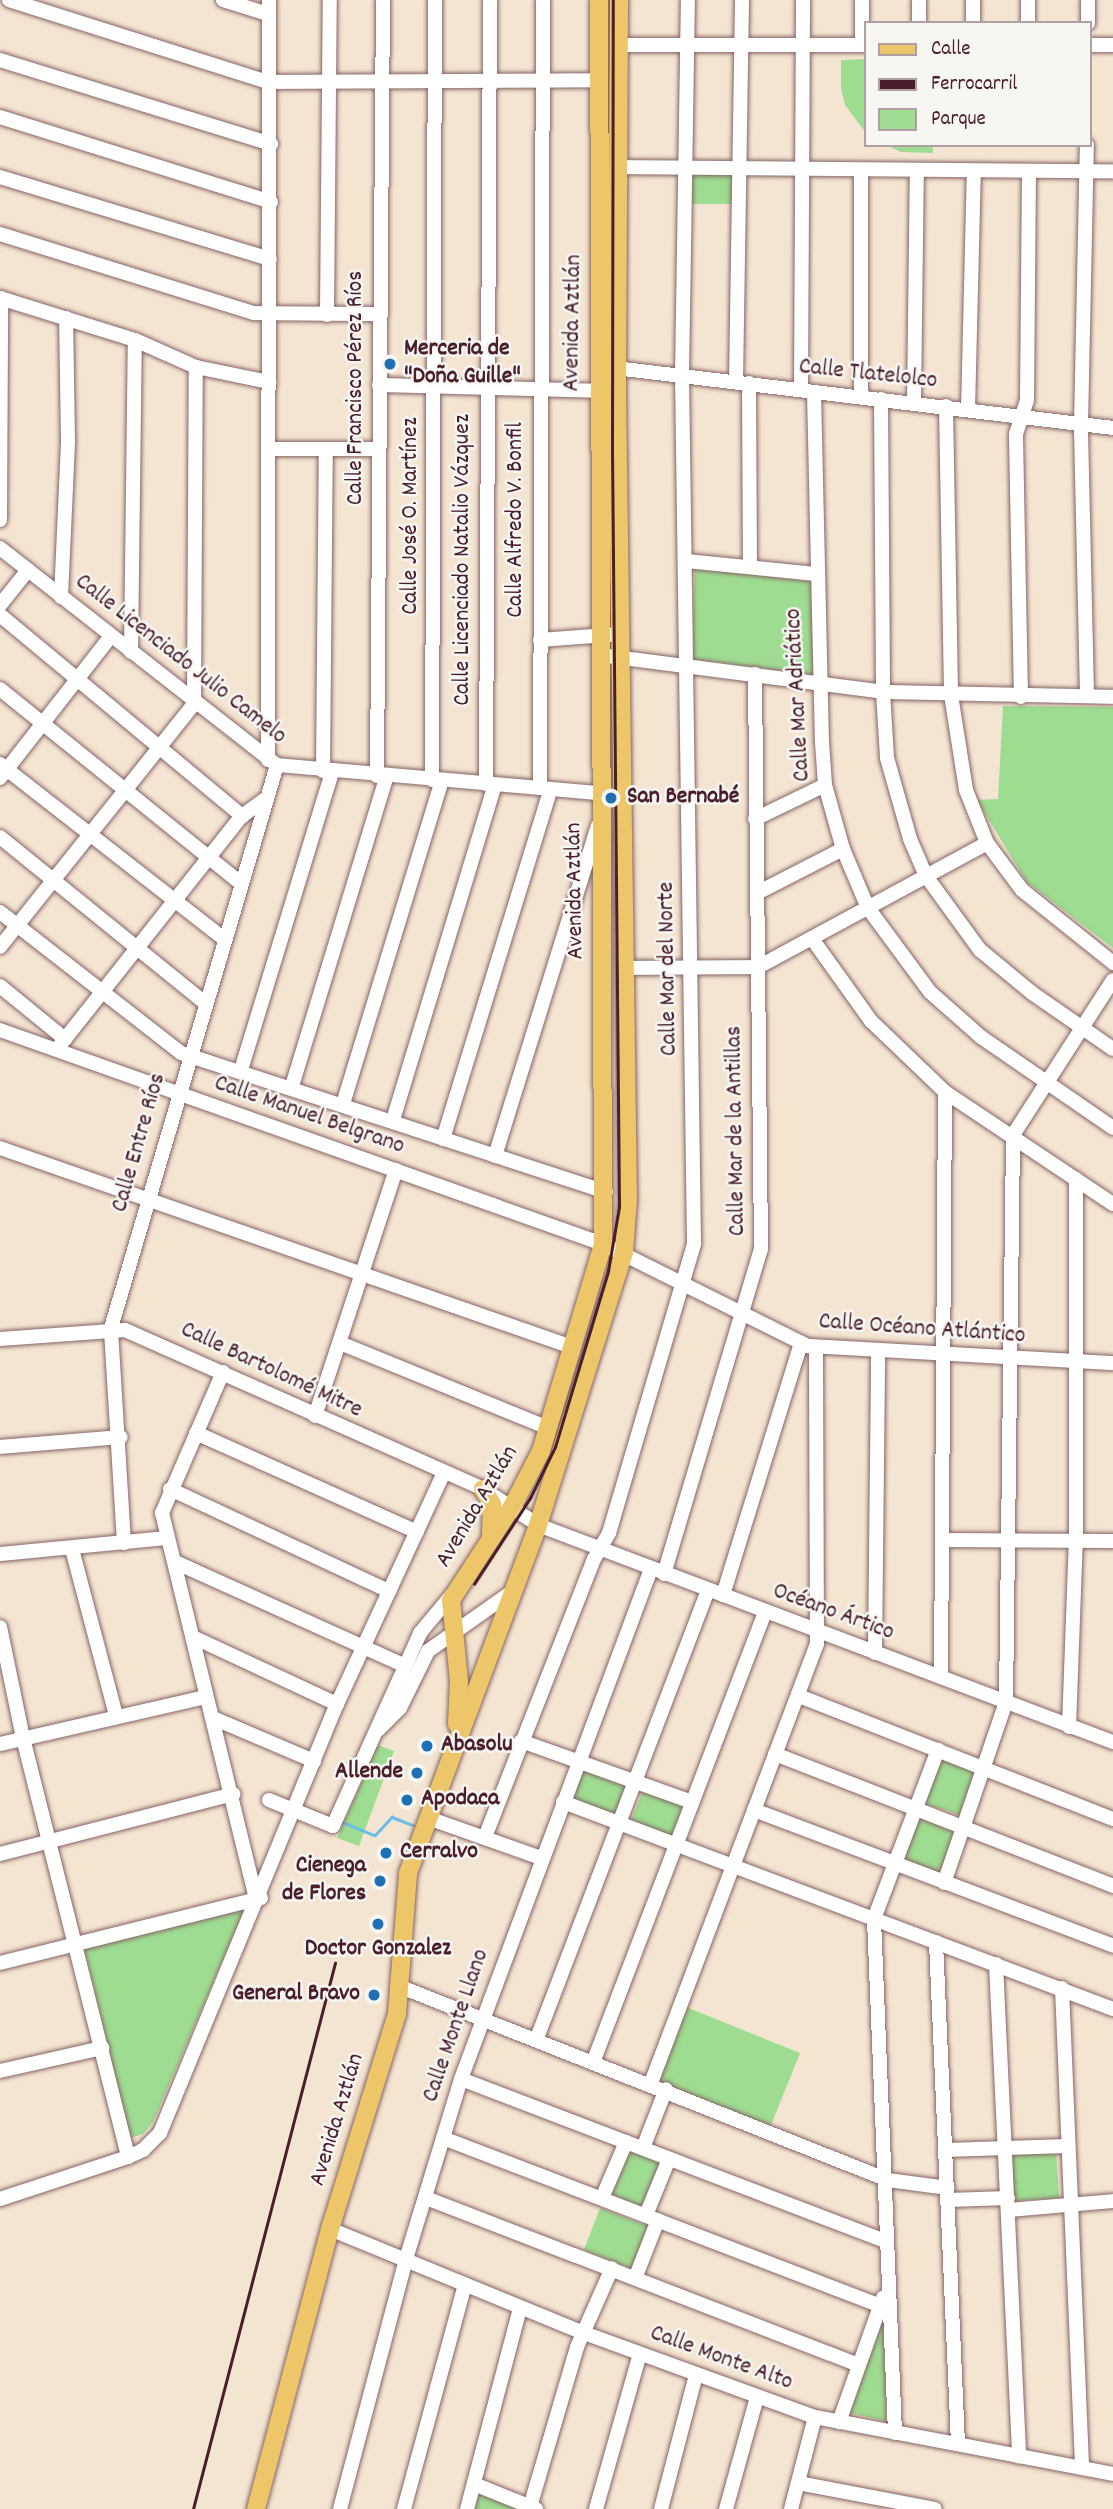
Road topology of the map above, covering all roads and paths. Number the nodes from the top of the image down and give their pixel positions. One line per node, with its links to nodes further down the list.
1 (9, 0): 37 (street)
2 (223, 0): 18 (street)
3 (330, 0): 36 (street)
4 (383, 0): 32 (street, Calle Francisco Pérez Ríos)
5 (435, 0): 31 (street, Calle José O. Martínez)
6 (490, 0): 33 (street, Calle Licenciado Natalio Vázquez)
7 (543, 0): 34 (street, Calle Alfredo V. Bonfil)
8 (599, 0): 35 (main road, Avenida Aztlán)
9 (619, 0): 25 (main road, Avenida Aztlán)
10 (688, 0): 26 (street, Calle Mar del Norte)
11 (742, 0): 27 (street)
12 (803, 0): 23 (street, Calle Mar Adriático)
13 (862, 0): 28 (street)
14 (919, 0): 19 (street)
15 (973, 0): 20 (street)
16 (1028, 0): 21 (street)
17 (1088, 0): 22 (street)
18 (268, 7): 37 (street, Calle Entre Ríos)
19 (919, 21)
20 (973, 21)
21 (1028, 21)
22 (1088, 21)
23 (803, 44): 27 (street); 28 (street); 44 (street, Calle Mar Adriático)
24 (1092, 44): 29 (street)
25 (618, 45): 26 (street); 41 (main road, Avenida Aztlán)
26 (687, 45): 27 (street); 42 (street, Calle Mar del Norte)
27 (742, 45): 43 (street)
28 (864, 45)
29 (1113, 45)
30 (0, 60): 39 (street)
31 (436, 78): 32 (street); 33 (street); 68 (street, Calle José O. Martínez)
32 (384, 79): 36 (street); 56 (street, Calle Francisco Pérez Ríos)
33 (489, 79): 34 (street); 69 (street, Calle Licenciado Natalio Vázquez)
34 (542, 79): 35 (street); 70 (street, Calle Alfredo V. Bonfil)
35 (599, 80): 62 (main road, Avenida Aztlán)
36 (330, 81): 37 (street); 57 (street)
37 (267, 82): 39 (street, Calle Entre Ríos)
38 (0, 117): 52 (street)
39 (271, 144): 52 (street, Calle Entre Ríos)
40 (1087, 147): 47 (street)
41 (618, 167): 42 (street); 63 (main road, Avenida Aztlán)
42 (685, 167): 43 (street); 64 (street, Calle Mar del Norte)
43 (741, 169): 44 (street); 66 (street)
44 (801, 169): 45 (street); 73 (street, Calle Mar Adriático)
45 (861, 170): 46 (street); 74 (street)
46 (917, 170): 48 (street); 76 (street)
47 (1087, 170): 49 (street); 50 (street); 80 (street)
48 (974, 171): 49 (street); 78 (street)
49 (1029, 171): 79 (street)
50 (1113, 171)
51 (0, 177): 54 (street)
52 (271, 202): 54 (street, Calle Entre Ríos)
53 (0, 233): 58 (street)
54 (270, 259): 58 (street, Calle Entre Ríos)
55 (1, 298): 59 (street); 85 (street)
56 (380, 314): 57 (street); 67 (street, Calle Francisco Pérez Ríos)
57 (327, 315): 58 (street)
58 (270, 316): 65 (street, Calle Entre Ríos)
59 (66, 318): 60 (street); 91 (street)
60 (135, 340): 61 (street); 98 (street)
61 (197, 367): 65 (street); 111 (street)
62 (598, 367): 63 (street, Calle Tlatelolco); 71 (main road, Avenida Aztlán)
63 (618, 367): 64 (street, Calle Tlatelolco); 72 (main road, Avenida Aztlán)
64 (682, 374): 66 (street, Calle Tlatelolco); 87 (street, Calle Mar del Norte)
65 (269, 382): 84 (street, Calle Entre Ríos)
66 (743, 383): 73 (street, Calle Tlatelolco); 88 (street)
67 (379, 385): 68 (street); 83 (street, Calle Francisco Pérez Ríos)
68 (435, 387): 69 (street); 118 (street, Calle José O. Martínez)
69 (487, 388): 70 (street); 119 (street, Calle Licenciado Natalio Vázquez)
70 (539, 390): 71 (street); 97 (street, Calle Alfredo V. Bonfil)
71 (597, 391): 72 (street); 95 (main road, Avenida Aztlán)
72 (617, 391): 94 (main road, Avenida Aztlán)
73 (807, 391): 74 (street, Calle Tlatelolco); 90 (street, Calle Mar Adriático)
74 (861, 397): 75 (street, Calle Tlatelolco)
75 (881, 399): 76 (street, Calle Tlatelolco); 106 (street)
76 (914, 403): 77 (street, Calle Tlatelolco)
77 (946, 407): 78 (street, Calle Tlatelolco); 107 (street)
78 (968, 410): 79 (street, Calle Tlatelolco)
79 (1022, 418): 80 (street, Calle Tlatelolco); 109 (street)
80 (1081, 425): 81 (street, Calle Tlatelolco); 108 (street)
81 (1113, 428)
82 (326, 449): 83 (street); 84 (street); 116 (street)
83 (379, 449): 117 (street, Calle Francisco Pérez Ríos)
84 (268, 450): 114 (street, Calle Entre Ríos)
85 (0, 520)
86 (0, 548): 89 (street, Calle Licenciado Julio Camelo)
87 (686, 561): 88 (street); 101 (street, Calle Mar del Norte)
88 (750, 566): 90 (street)
89 (28, 570): 91 (street, Calle Licenciado Julio Camelo); 92 (street)
90 (816, 574): 104 (street, Calle Mar Adriático)
91 (61, 597): 96 (street, Calle Licenciado Julio Camelo)
92 (0, 605)
93 (0, 615): 103 (street)
94 (620, 634): 95 (street); 100 (main road, Avenida Aztlán)
95 (600, 635): 97 (street); 99 (main road, Avenida Aztlán)
96 (110, 637): 98 (street, Calle Licenciado Julio Camelo); 103 (street)
97 (540, 640): 121 (street, Calle Alfredo V. Bonfil)
98 (131, 652): 111 (street, Calle Licenciado Julio Camelo)
99 (600, 654): 100 (street); 123 (main road, Avenida Aztlán)
100 (621, 657): 101 (street); 147 (main road, Avenida Aztlán)
101 (689, 666): 102 (street); 148 (street, Calle Mar del Norte)
102 (755, 674): 104 (street); 126 (street, Calle Mar de la Antillas)
103 (77, 678): 112 (street); 113 (street)
104 (820, 682): 106 (street); 120 (street, Calle Mar Adriático)
105 (0, 689): 112 (street)
106 (883, 692): 107 (street); 133 (street)
107 (951, 695): 109 (street); 130 (street)
108 (1087, 695): 109 (street); 110 (street)
109 (1021, 697)
110 (1113, 697)
111 (194, 704): 113 (street); 114 (street, Calle Licenciado Julio Camelo)
112 (43, 724): 115 (street); 122 (street)
113 (160, 746): 122 (street); 125 (street)
114 (273, 762): 116 (street, Calle Licenciado Julio Camelo); 124 (street, Calle Entre Ríos)
115 (2, 771): 128 (street)
116 (328, 771): 117 (street, Calle Licenciado Julio Camelo); 158 (street)
117 (382, 776): 118 (street, Calle Licenciado Julio Camelo); 160 (street, Calle Francisco Pérez Ríos)
118 (437, 780): 119 (street, Calle Licenciado Julio Camelo); 163 (street, Calle José O. Martínez)
119 (491, 785): 121 (street, Calle Licenciado Julio Camelo); 164 (street, Calle Licenciado Natalio Vázquez)
120 (825, 785): 126 (street); 131 (street, Calle Mar Adriático)
121 (546, 789): 123 (street, Calle Licenciado Julio Camelo); 167 (street, Calle Alfredo V. Bonfil)
122 (124, 791): 128 (street); 132 (street)
123 (599, 793): 127 (main road, Avenida Aztlán)
124 (265, 799): 125 (street); 135 (street, Calle Entre Ríos)
125 (242, 816): 132 (street)
126 (755, 819): 136 (street, Calle Mar de la Antillas)
127 (599, 825): 169 (street); 172 (main road, Avenida Aztlán)
128 (89, 836): 134 (street); 137 (street)
129 (0, 837): 134 (street)
130 (987, 843): 133 (street); 145 (street)
131 (843, 849): 136 (street); 138 (street, Calle Mar Adriático)
132 (209, 858): 135 (street); 137 (street)
133 (926, 877): 138 (street); 153 (street)
134 (54, 882): 140 (street); 144 (street)
135 (240, 883): 141 (street, Calle Entre Ríos)
136 (757, 893): 146 (street, Calle Mar de la Antillas)
137 (175, 902): 141 (street); 144 (street)
138 (868, 908): 142 (street); 159 (street, Calle Mar Adriático)
139 (0, 912): 140 (street)
140 (16, 926): 143 (street); 151 (street)
141 (224, 939): 152 (street, Calle Entre Ríos)
142 (813, 940): 146 (street); 161 (street)
143 (0, 947)
144 (137, 950): 151 (street); 152 (street)
145 (1113, 963)
146 (758, 967): 148 (street); 179 (street, Calle Mar de la Antillas)
147 (627, 968): 148 (street); 176 (main road, Avenida Aztlán)
148 (692, 969): 178 (street, Calle Mar del Norte)
149 (1113, 980): 153 (street)
150 (0, 986): 155 (street)
151 (102, 994): 155 (street); 157 (street)
152 (205, 1003): 157 (street, Calle Entre Ríos)
153 (1082, 1028): 156 (street); 159 (street)
154 (0, 1030): 155 (street, Calle Manuel Belgrano)
155 (61, 1044): 162 (street, Calle Manuel Belgrano)
156 (1113, 1049)
157 (188, 1055): 158 (street); 162 (street, Calle Entre Ríos)
158 (241, 1070): 160 (street)
159 (1046, 1084): 165 (street, Calle Mar Adriático); 166 (street)
160 (292, 1086): 163 (street)
161 (945, 1092): 166 (street); 187 (street)
162 (179, 1094): 170 (street, Calle Manuel Belgrano); 173 (street, Calle Entre Ríos)
163 (343, 1104): 164 (street)
164 (393, 1121): 167 (street)
165 (1113, 1128)
166 (1013, 1135): 171 (street); 188 (street)
167 (443, 1139): 169 (street)
168 (0, 1148): 173 (street)
169 (495, 1156): 172 (street)
170 (396, 1170): 175 (street, Calle Manuel Belgrano); 177 (street)
171 (1076, 1179): 174 (street); 189 (street)
172 (606, 1192): 175 (main road, Avenida Aztlán)
173 (148, 1198): 177 (street); 180 (street, Calle Entre Ríos)
174 (1113, 1204)
175 (603, 1244): 176 (street, Calle Manuel Belgrano); 184 (main road, Avenida Aztlán)
176 (624, 1252): 178 (street, Calle Océano Atlántico); 203 (main road, Avenida Aztlán)
177 (363, 1272): 182 (street); 184 (street)
178 (685, 1284): 179 (street, Calle Océano Atlántico); 213 (street, Calle Mar del Norte)
179 (744, 1315): 183 (street, Calle Océano Atlántico); 216 (street, Calle Mar de la Antillas)
180 (111, 1328): 181 (street, Calle Bartolomé Mitre); 191 (street, Calle Bartolomé Mitre); 197 (street, Calle Entre Ríos)
181 (0, 1339)
182 (340, 1343): 194 (street); 195 (street)
183 (801, 1343): 185 (street, Calle Océano Atlántico); 192 (street)
184 (572, 1347): 195 (main road, Avenida Aztlán)
185 (816, 1348): 186 (street, Calle Océano Atlántico); 193 (street)
186 (878, 1353): 187 (street, Calle Océano Atlántico); 228 (street)
187 (946, 1356): 188 (street, Calle Océano Atlántico); 208 (street)
188 (1008, 1360): 189 (street, Calle Océano Atlántico); 207 (street)
189 (1074, 1360): 190 (street, Calle Océano Atlántico); 209 (street)
190 (1113, 1363)
191 (223, 1372): 194 (street, Calle Bartolomé Mitre); 196 (street)
192 (793, 1373): 193 (street); 221 (street)
193 (815, 1377): 224 (street)
194 (315, 1416): 199 (street, Calle Bartolomé Mitre)
195 (548, 1428): 202 (main road, Avenida Aztlán)
196 (196, 1433): 200 (street); 204 (street)
197 (121, 1437): 198 (street); 211 (street, Calle Entre Ríos)
198 (0, 1447)
199 (443, 1475): 201 (street, Calle Bartolomé Mitre); 204 (street)
200 (170, 1489): 205 (street); 218 (street)
201 (483, 1489): 202 (street, Calle Bartolomé Mitre); 206 (main road)
202 (513, 1505): 203 (street, Calle Bartolomé Mitre); 206 (main road, Avenida Aztlán)
203 (538, 1525): 213 (street, Océano Ártico); 220 (main road, Avenida Aztlán)
204 (416, 1532): 218 (street)
205 (167, 1538): 211 (street); 215 (street)
206 (490, 1538): 219 (main road, Avenida Aztlán)
207 (1008, 1538): 208 (street); 209 (street); 233 (street)
208 (945, 1540): 230 (street)
209 (1076, 1540): 210 (street); 237 (street)
210 (1113, 1541)
211 (124, 1543): 212 (street)
212 (72, 1549): 214 (street); 235 (street)
213 (600, 1549): 216 (street, Océano Ártico); 240 (street, Calle Mar del Norte)
214 (0, 1554)
215 (175, 1562): 226 (street); 227 (street)
216 (657, 1571): 217 (street, Océano Ártico); 246 (street, Calle Monte Llano)
217 (708, 1590): 221 (street, Océano Ártico); 249 (street)
218 (389, 1591): 227 (street)
219 (455, 1591): 225 (main road, Avenida Aztlán); 229 (street)
220 (513, 1591): 225 (street); 243 (main road, Avenida Aztlán)
221 (723, 1595): 222 (street, Océano Ártico)
222 (765, 1613): 224 (street, Océano Ártico); 253 (street)
223 (0, 1627): 239 (street)
224 (817, 1632): 228 (street, Océano Ártico); 231 (street)
225 (451, 1635): 238 (street); 243 (main road, Avenida Aztlán)
226 (193, 1637): 232 (street); 234 (street)
227 (365, 1647): 229 (street); 234 (street)
228 (875, 1653): 230 (street, Océano Ártico)
229 (405, 1666): 238 (street)
230 (941, 1677): 233 (street, Océano Ártico)
231 (799, 1696): 244 (street); 245 (street)
232 (206, 1697): 235 (street); 236 (street)
233 (1006, 1702): 237 (street, Océano Ártico); 248 (street)
234 (337, 1704): 247 (street)
235 (116, 1716): 239 (street)
236 (213, 1718): 247 (street); 250 (street)
237 (1069, 1727): 241 (street, Océano Ártico)
238 (374, 1732): 256 (street)
239 (23, 1738): 242 (street); 262 (street)
240 (521, 1741): 246 (street); 261 (street, Calle Mar del Norte)
241 (1113, 1742)
242 (0, 1744)
243 (456, 1745): 257 (main road, Avenida Aztlán)
244 (938, 1750): 248 (street); 254 (street)
245 (775, 1754): 254 (street); 255 (street)
246 (578, 1760): 249 (street); 252 (street, Calle Monte Llano)
247 (314, 1761): 256 (street)
248 (983, 1768): 258 (street); 260 (street)
249 (635, 1779): 253 (street); 259 (street)
250 (233, 1794): 262 (street); 270 (street)
251 (269, 1800): 256 (street)
252 (563, 1802): 259 (street); 265 (street, Calle Monte Llano)
253 (692, 1802): 263 (street)
254 (917, 1809): 260 (street); 266 (street)
255 (754, 1810): 266 (street); 267 (street)
256 (295, 1812): 270 (street)
257 (428, 1818): 261 (street); 277 (main road, Avenida Aztlán)
258 (1113, 1819)
259 (619, 1824): 263 (street); 281 (street)
260 (964, 1826): 268 (street); 269 (street)
261 (485, 1837): 265 (street)
262 (50, 1841): 264 (street); 273 (street)
263 (676, 1846): 267 (street); 283 (street)
264 (0, 1854)
265 (541, 1858): 280 (street, Calle Monte Llano)
266 (894, 1864): 268 (street); 271 (street)
267 (733, 1867): 271 (street); 286 (street)
268 (944, 1883): 274 (street)
269 (1113, 1885)
270 (258, 1899): 273 (street); 294 (street)
271 (874, 1919): 272 (street); 296 (street)
272 (936, 1942): 276 (street); 293 (street)
273 (77, 1945): 275 (street); 282 (street)
274 (1113, 1946)
275 (0, 1963)
276 (996, 1964): 278 (street); 292 (street)
277 (401, 1987): 280 (street); 305 (main road, Avenida Aztlán)
278 (1062, 1988): 279 (street); 290 (street)
279 (1113, 2009)
280 (481, 2019): 281 (street); 285 (street, Calle Monte Llano)
281 (537, 2038): 283 (street)
282 (102, 2048): 284 (street); 294 (street)
283 (594, 2060): 286 (street)
284 (0, 2071)
285 (461, 2079): 288 (street, Calle Monte Llano); 289 (street)
286 (651, 2083): 287 (street)
287 (666, 2089): 291 (street); 296 (street)
288 (443, 2138): 298 (street, Calle Monte Llano); 299 (street)
289 (626, 2142): 291 (street); 299 (street)
290 (1067, 2146): 292 (street); 303 (street)
291 (643, 2148): 295 (street)
292 (1005, 2149): 293 (street); 302 (street)
293 (946, 2150): 297 (street)
294 (128, 2157): 300 (street)
295 (669, 2159): 304 (street); 306 (street)
296 (888, 2180): 297 (street); 306 (street)
297 (948, 2194): 302 (street); 321 (street)
298 (426, 2198): 307 (street, Calle Monte Llano); 308 (street)
299 (602, 2198): 304 (street)
300 (0, 2199)
301 (1113, 2201): 303 (street)
302 (1008, 2204): 303 (street); 322 (street)
303 (1070, 2204): 323 (street)
304 (652, 2217): 309 (street); 311 (street)
305 (330, 2229): 307 (street, Calle Monte Alto); 328 (main road, Avenida Aztlán)
306 (886, 2241): 311 (street)
307 (406, 2259): 310 (street, Calle Monte Alto); 329 (street, Calle Monte Llano)
308 (612, 2268): 309 (street); 313 (street)
309 (636, 2276): 315 (street)
310 (465, 2284): 312 (street, Calle Monte Alto); 330 (street)
311 (884, 2307): 315 (street); 320 (street)
312 (520, 2308): 313 (street, Calle Monte Alto); 326 (street)
313 (584, 2333): 314 (street, Calle Monte Alto); 327 (street)
314 (640, 2354): 316 (street, Calle Monte Alto); 332 (street)
315 (858, 2365): 319 (street)
316 (696, 2375): 317 (street, Calle Monte Alto); 333 (street)
317 (757, 2397): 318 (street, Calle Monte Alto); 334 (street)
318 (815, 2417): 319 (street, Calle Monte Alto); 325 (street)
319 (839, 2422): 320 (street, Calle Monte Alto)
320 (895, 2433): 321 (street, Calle Monte Alto)
321 (958, 2444): 322 (street, Calle Monte Alto)
322 (1019, 2456): 323 (street, Calle Monte Alto)
323 (1082, 2468): 324 (street, Calle Monte Alto)
324 (1113, 2474)
325 (798, 2483): 335 (street); 336 (street)
326 (474, 2484): 327 (street); 331 (street)
327 (533, 2508)
328 (256, 2509)
329 (340, 2509)
330 (404, 2509)
331 (467, 2509)
332 (596, 2509)
333 (660, 2509)
334 (726, 2509)
335 (791, 2509)
336 (935, 2509)

